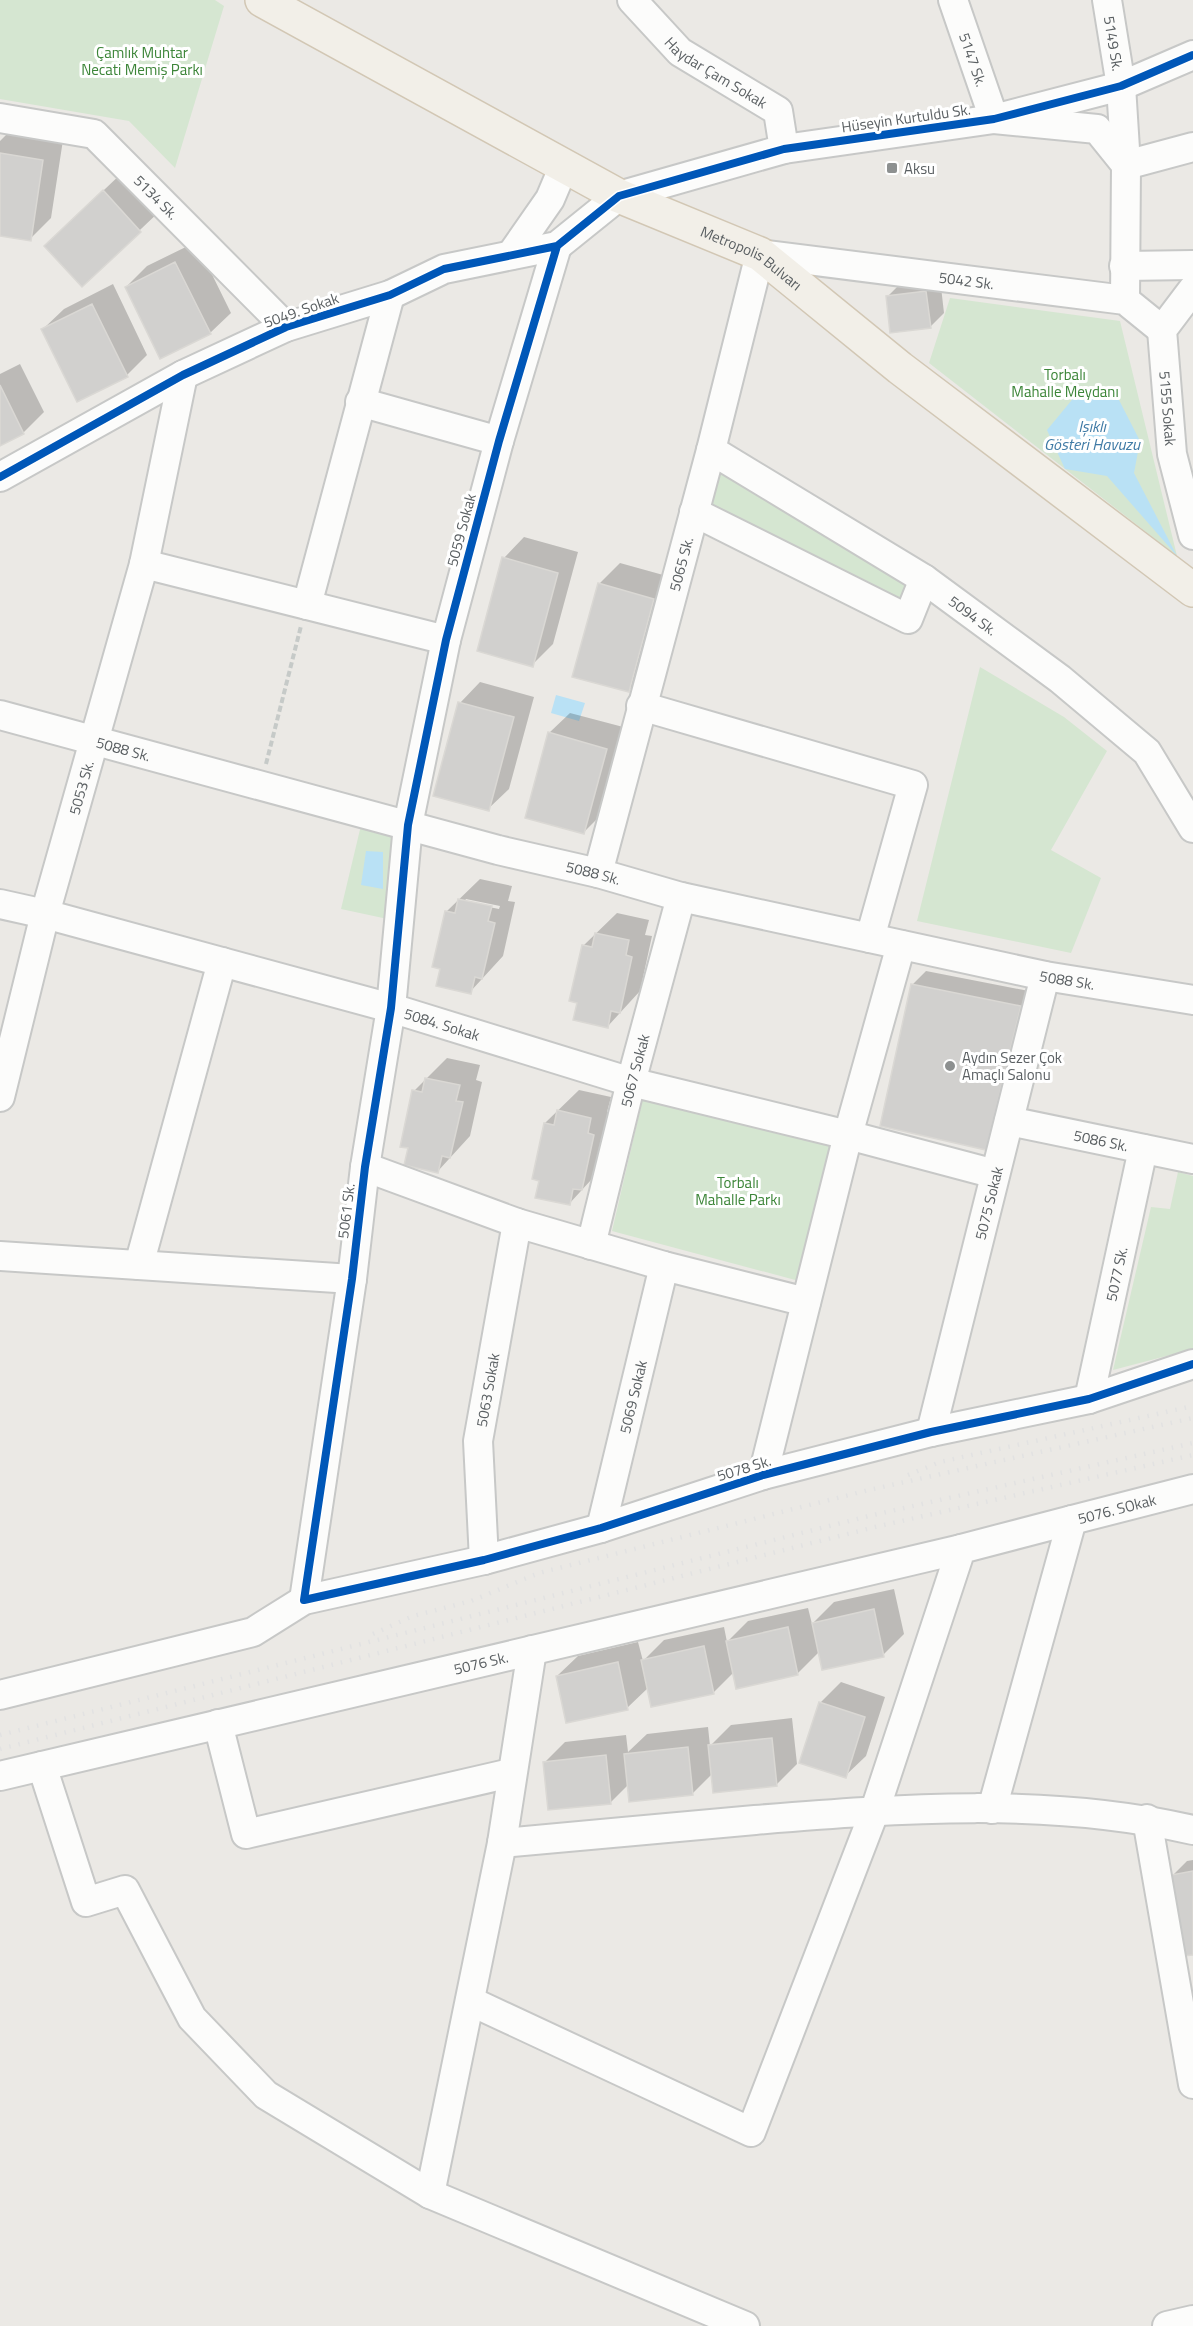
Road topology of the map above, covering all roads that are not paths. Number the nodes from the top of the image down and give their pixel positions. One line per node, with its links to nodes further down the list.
1 (262, 0): 12 (main road, Metropolis Bulvarı)
2 (633, 0): 10 (street, Haydar Çam Sokak)
3 (952, 0): 8 (street, 5147 Sk.)
4 (1107, 0): 6 (street, 5149 Sk.)
5 (1193, 55): 6 (street, Hüseyin Kurtuldu Sk.)
6 (1121, 86): 8 (street, Hüseyin Kurtuldu Sk.); 11 (street, 5149 Sk.)
7 (0, 118): 22 (street, 5134 Sk.)
8 (994, 119): 10 (street, Hüseyin Kurtuldu Sk.); 11 (street)
9 (1193, 147): 11 (street)
10 (783, 149): 13 (street, Hüseyin Kurtuldu Sk.)
11 (1126, 165): 18 (street, 5149 Sk.)
12 (564, 166): 13 (main road, Metropolis Bulvarı); 16 (street)
13 (619, 196): 14 (street, 5049. Sokak); 15 (main road, Metropolis Bulvarı)
14 (557, 246): 16 (street, 5049. Sokak); 26 (street, 5059 Sokak)
15 (760, 254): 21 (street, 5042 Sk.); 27 (street, 5065 Sk.); 33 (main road, Metropolis Bulvarı)
16 (511, 255): 20 (street, 5049. Sokak)
17 (1193, 265): 18 (street)
18 (1124, 266): 21 (street, 5149 Sk.)
19 (1193, 289): 23 (street)
20 (390, 296): 22 (street, 5049. Sokak); 25 (street)
21 (1125, 300): 23 (street)
22 (286, 327): 24 (street, 5049. Sokak)
23 (1162, 330): 30 (street, 5155 Sokak)
24 (183, 375): 28 (street, 5049. Sokak); 31 (street, 5053 Sk.)
25 (360, 402): 26 (street); 34 (street)
26 (499, 441): 35 (street, 5059 Sokak)
27 (711, 450): 29 (street, 5065 Sk.); 32 (street, 5094 Sk.)
28 (0, 477)
29 (694, 512): 32 (street); 36 (street, 5065 Sk.)
30 (1193, 535)
31 (144, 564): 34 (street); 38 (street, 5053 Sk.)
32 (924, 579): 40 (street, 5094 Sk.)
33 (1193, 590)
34 (306, 605): 35 (street)
35 (446, 640): 39 (street, 5059 Sokak)
36 (641, 706): 41 (street, 5065 Sk.); 45 (street)
37 (0, 715): 38 (street, 5088 Sk.)
38 (95, 740): 39 (street, 5088 Sk.); 44 (street, 5053 Sk.)
39 (408, 825): 41 (street, 5088 Sk.); 50 (street, 5061 Sk.)
40 (1193, 828)
41 (598, 873): 42 (street, 5088 Sk.)
42 (681, 897): 45 (street, 5088 Sk.); 51 (street, 5067 Sokak)
43 (0, 904): 44 (street, 5084. Sokak)
44 (45, 915): 47 (street, 5084. Sokak); 52 (street, 5053 Sk.)
45 (870, 938): 46 (street, 5088 Sk.)
46 (901, 945): 48 (street, 5088 Sk.); 54 (street)
47 (222, 963): 50 (street, 5084. Sokak); 62 (street)
48 (1045, 976): 49 (street, 5088 Sk.); 53 (street, 5075 Sokak)
49 (1193, 1000)
50 (391, 1008): 51 (street, 5084. Sokak); 57 (street, 5061 Sk.)
51 (631, 1082): 54 (street, 5084. Sokak); 60 (street, 5067 Sokak)
52 (0, 1097)
53 (1009, 1120): 55 (street, 5086 Sk.); 58 (street, 5075 Sokak)
54 (848, 1135): 58 (street, 5084. Sokak); 65 (street)
55 (1143, 1149): 56 (street, 5086 Sk.); 67 (street, 5077 Sk.)
56 (1193, 1159)
57 (365, 1167): 59 (street); 64 (street, 5061 Sk.)
58 (995, 1174): 68 (street, 5075 Sokak)
59 (517, 1222): 60 (street); 74 (street, 5063 Sokak)
60 (591, 1245): 63 (street)
61 (0, 1256): 62 (street)
62 (139, 1265): 64 (street)
63 (664, 1266): 65 (street); 72 (street, 5069 Sokak)
64 (352, 1279): 75 (street, 5061 Sk.)
65 (806, 1302): 69 (street)
66 (1193, 1364): 67 (street, 5078 Sk.)
67 (1089, 1399): 68 (street, 5078 Sk.)
68 (931, 1432): 69 (street, 5078 Sk.)
69 (763, 1475): 72 (street, 5078 Sk.)
70 (1193, 1489): 71 (street, 5076. SOkak)
71 (1072, 1520): 73 (street, 5076 Sk.); 82 (street, 5076. SOkak)
72 (602, 1528): 74 (street, 5078 Sk.)
73 (961, 1549): 76 (street, 5076 Sk.); 83 (street)
74 (484, 1560): 75 (street, 5078 Sk.)
75 (304, 1600): 77 (street, 5078 Sk.)
76 (532, 1650): 78 (street, 5076 Sk.); 80 (street)
77 (0, 1695)
78 (218, 1724): 79 (street, 5076 Sk.); 80 (street)
79 (42, 1766): 81 (street, 5076 Sk.); 89 (street)
80 (511, 1773): 86 (street)
81 (0, 1776)
82 (992, 1809): 83 (street); 84 (street)
83 (875, 1810): 86 (street); 87 (street)
84 (1146, 1819): 85 (street); 88 (street)
85 (1193, 1830)
86 (502, 1843): 87 (street)
87 (470, 2001): 89 (street)
88 (1193, 2084)
89 (430, 2194): 91 (street)
90 (1193, 2320): 92 (street)
91 (745, 2326)
92 (1167, 2326)

